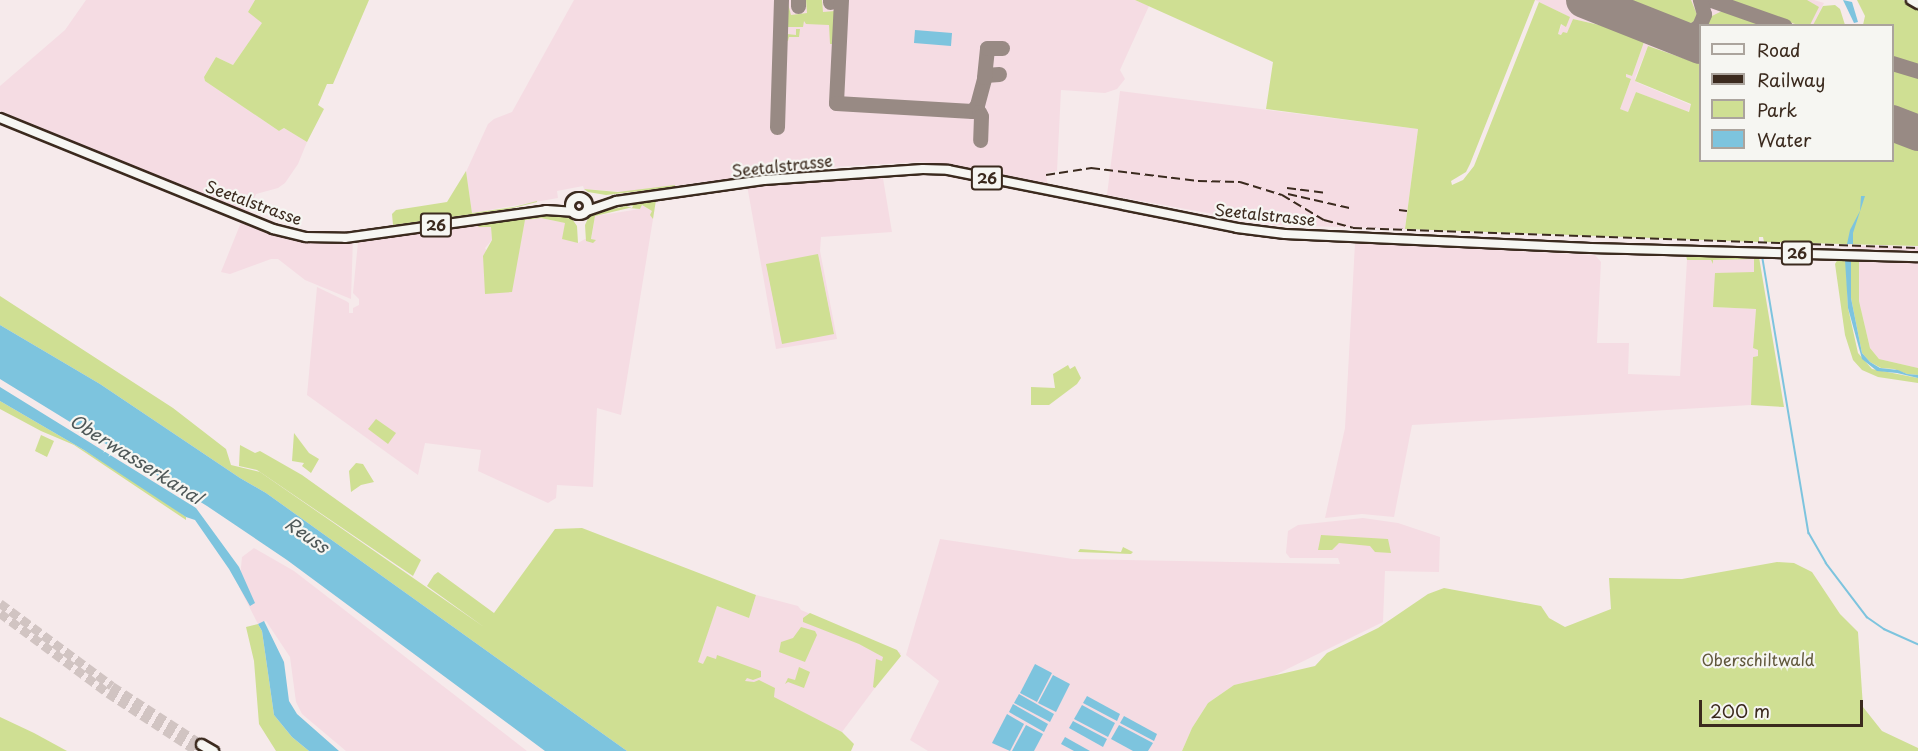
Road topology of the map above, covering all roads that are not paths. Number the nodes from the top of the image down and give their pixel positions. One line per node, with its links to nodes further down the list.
1 (1911, 0): 2 (main road)
2 (1918, 4)
3 (0, 118): 7 (main road, Seetalstrasse / 26)
4 (584, 199): 5 (main road, Seetalstrasse / 26); 6 (main road); 8 (main road)
5 (616, 201): 8 (main road, Seetalstrasse / 26); 10 (main road, Seetalstrasse / 26)
6 (571, 202): 7 (main road, Seetalstrasse / 26); 9 (main road)
7 (546, 210): 9 (main road, Seetalstrasse / 26)
8 (587, 211): 9 (main road)
9 (572, 212)
10 (1918, 257)
11 (201, 744): 12 (highway)
12 (213, 751)

